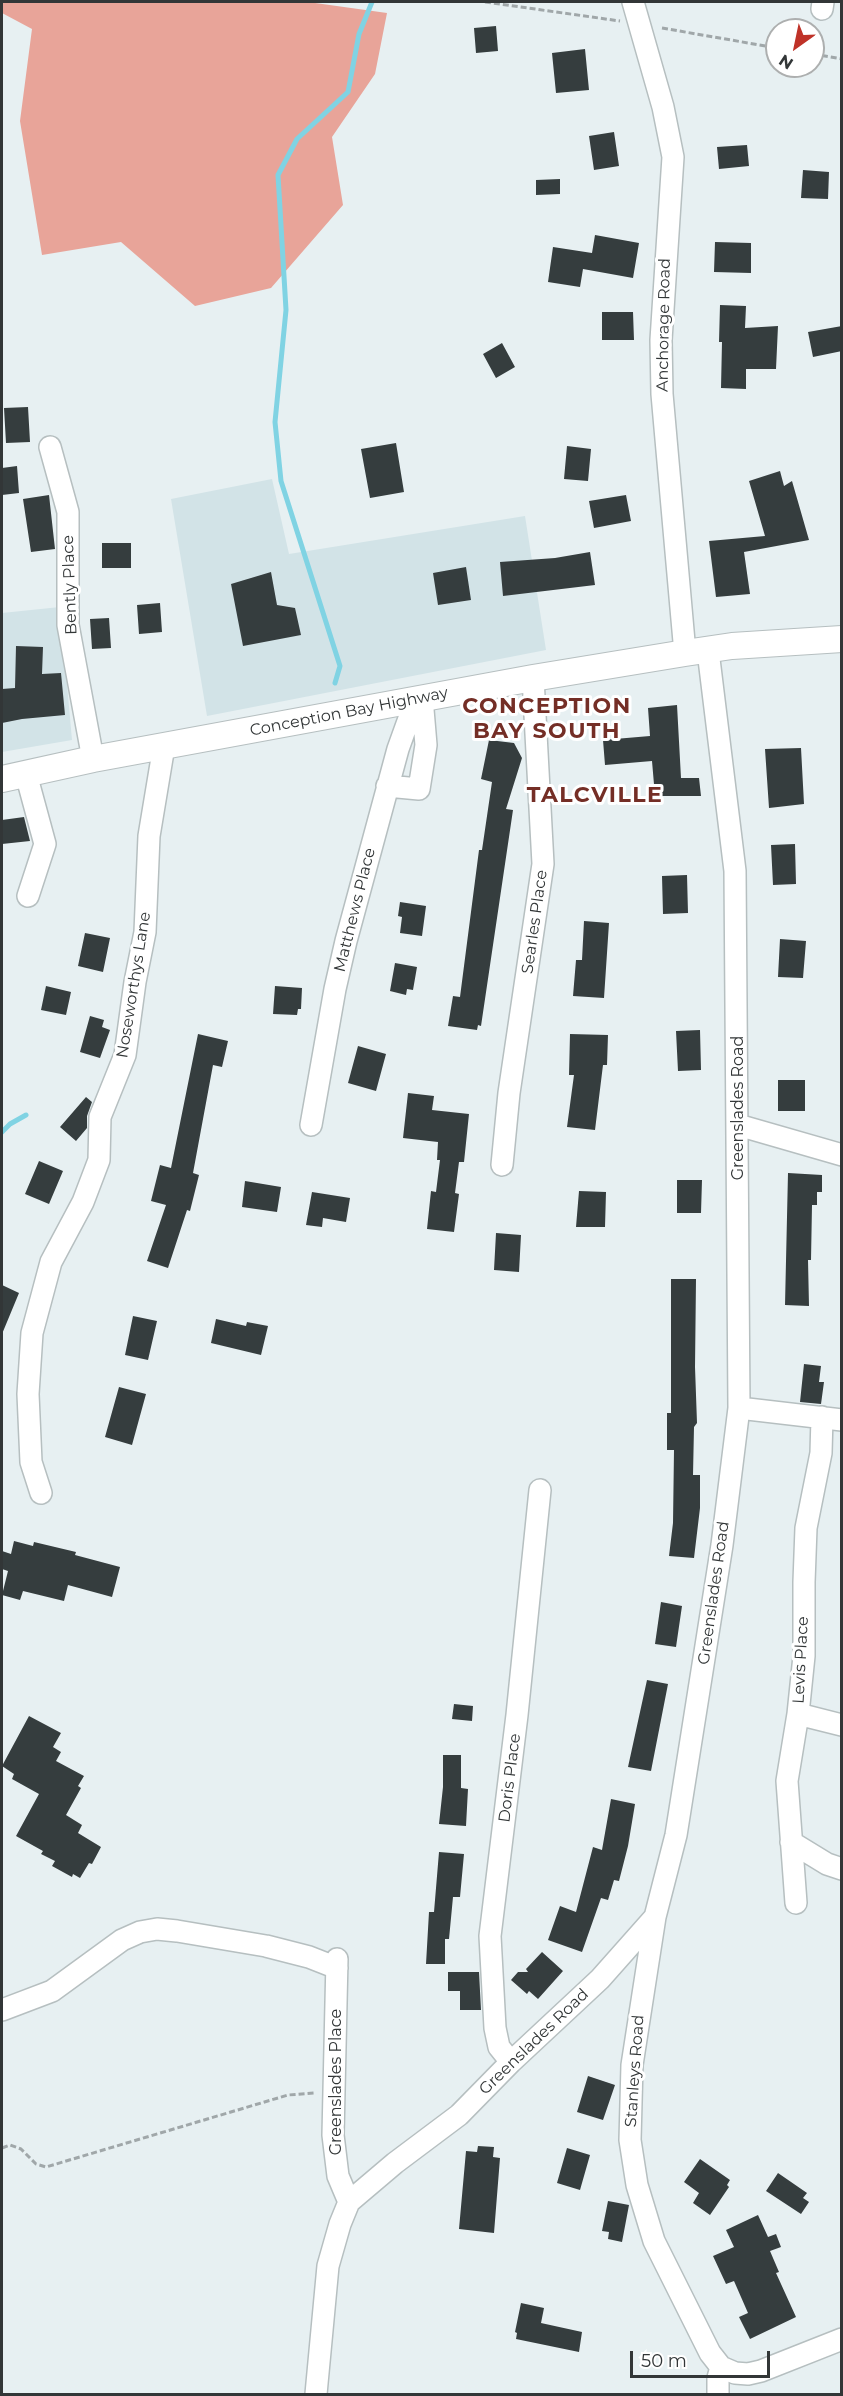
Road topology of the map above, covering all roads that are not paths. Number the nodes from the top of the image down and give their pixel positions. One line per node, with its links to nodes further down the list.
1 (633, 2): 4 (street, Anchorage Road)
2 (50, 447): 8 (street, Bently Place)
3 (842, 639): 4 (main road, Conception Bay Highway)
4 (696, 652): 5 (main road, Conception Bay Highway); 13 (street, Greenslades Road)
5 (533, 678): 6 (main road, Conception Bay Highway); 15 (street, Searles Place)
6 (419, 699): 7 (main road, Conception Bay Highway); 10 (street, Matthews Place); 10 (street)
7 (164, 747): 8 (main road, Conception Bay Highway); 19 (street, Noseworthys Lane)
8 (93, 759): 9 (main road, Conception Bay Highway)
9 (14, 776): 11 (street)
10 (387, 786): 12 (street, Matthews Place)
11 (28, 896)
12 (310, 1125)
13 (738, 1125): 14 (street); 16 (street, Greenslades Road)
14 (842, 1155)
15 (502, 1165)
16 (740, 1408): 17 (street); 25 (street, Greenslades Road)
17 (832, 1419): 20 (street, Levis Place)
18 (540, 1490): 27 (street, Doris Place)
19 (41, 1493)
20 (798, 1714): 21 (street); 22 (street, Levis Place)
21 (842, 1725)
22 (790, 1842): 23 (street); 24 (street, Levis Place)
23 (842, 1869)
24 (796, 1902)
25 (655, 1917): 27 (street, Greenslades Road); 30 (street, Stanleys Road)
26 (2, 2010): 28 (street, Greenslades Place)
27 (511, 2062): 28 (street, Greenslades Road)
28 (349, 2202): 31 (street, Greenslades Road)
29 (842, 2339): 30 (street)
30 (721, 2367): 32 (street)
31 (316, 2394)
32 (718, 2394)

